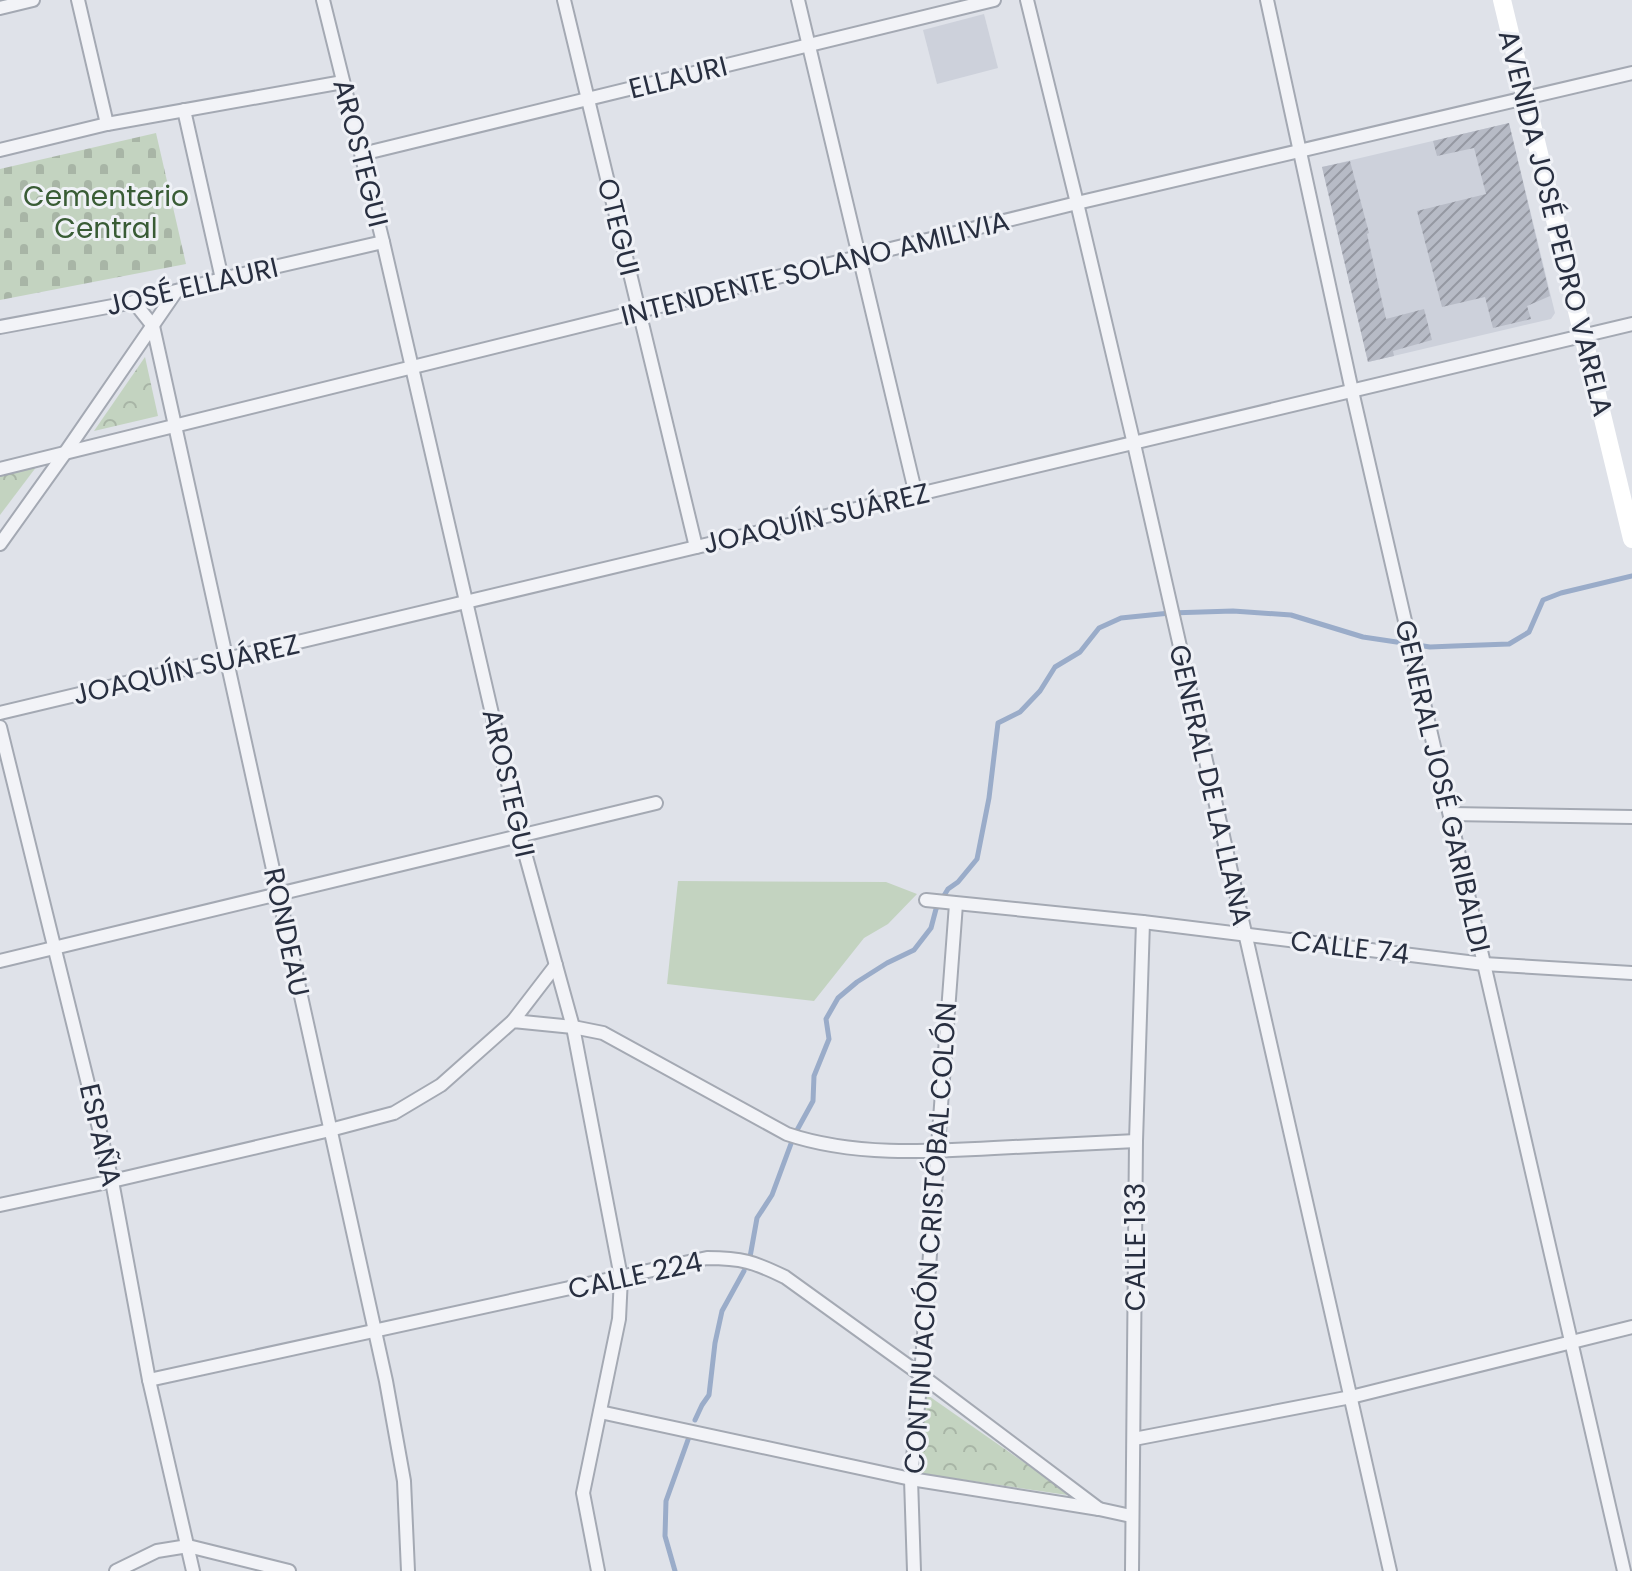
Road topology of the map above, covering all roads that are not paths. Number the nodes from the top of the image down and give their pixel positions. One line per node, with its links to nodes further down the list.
1 (33, 0): 10 (street)
2 (78, 0): 17 (street)
3 (323, 0): 13 (street, AROSTEGUI)
4 (564, 0): 15 (street, OTEGUI)
5 (798, 0): 11 (street)
6 (994, 0): 11 (street, ELLAURI)
7 (1027, 0): 21 (street, GENERAL DE LA LLANA)
8 (1267, 0): 19 (street, GENERAL JOSÉ GARIBALDI)
9 (1502, 0): 14 (street, AVENIDA JOSÉ PEDRO VARELA)
10 (0, 8)
11 (809, 44): 15 (street, ELLAURI); 23 (street)
12 (1632, 73): 14 (street, INTENDENTE SOLANO AMILIVIA)
13 (343, 82): 16 (street); 20 (street, AROSTEGUI)
14 (1526, 99): 19 (street, INTENDENTE SOLANO AMILIVIA); 31 (street, AVENIDA JOSÉ PEDRO VARELA)
15 (588, 100): 20 (street, ELLAURI); 27 (street, OTEGUI)
16 (184, 110): 17 (street); 24 (street)
17 (107, 124): 18 (street)
18 (0, 150)
19 (1301, 150): 21 (street, INTENDENTE SOLANO AMILIVIA); 33 (street, GENERAL JOSÉ GARIBALDI)
20 (362, 154): 22 (street, AROSTEGUI)
21 (1077, 203): 23 (street, INTENDENTE SOLANO AMILIVIA); 35 (street, GENERAL DE LA LLANA)
22 (383, 242): 24 (street, JOSÉ ELLAURI); 32 (street, AROSTEGUI)
23 (860, 258): 27 (street, INTENDENTE SOLANO AMILIVIA); 38 (street)
24 (222, 279): 25 (street, JOSÉ ELLAURI)
25 (175, 293): 26 (street, JOSÉ ELLAURI); 29 (street)
26 (134, 302): 29 (street, RONDEAU); 30 (street, JOSÉ ELLAURI)
27 (639, 312): 32 (street, INTENDENTE SOLANO AMILIVIA); 41 (street, OTEGUI)
28 (1632, 324): 31 (street, JOAQUÍN SUÁREZ)
29 (153, 326): 34 (street, RONDEAU); 36 (street)
30 (0, 327)
31 (1583, 336): 33 (street, JOAQUÍN SUÁREZ); 39 (street, AVENIDA JOSÉ PEDRO VARELA)
32 (412, 368): 34 (street, INTENDENTE SOLANO AMILIVIA); 42 (street, AROSTEGUI)
33 (1352, 391): 35 (street, JOAQUÍN SUÁREZ); 47 (street, GENERAL JOSÉ GARIBALDI)
34 (175, 426): 36 (street, INTENDENTE SOLANO AMILIVIA); 43 (street, RONDEAU)
35 (1134, 444): 38 (street, JOAQUÍN SUÁREZ); 53 (street, GENERAL DE LA LLANA)
36 (65, 453): 37 (street, INTENDENTE SOLANO AMILIVIA); 40 (street)
37 (0, 469)
38 (916, 495): 41 (street, JOAQUÍN SUÁREZ)
39 (1632, 539)
40 (0, 544)
41 (696, 547): 42 (street, JOAQUÍN SUÁREZ)
42 (467, 602): 43 (street, JOAQUÍN SUÁREZ); 49 (street, AROSTEGUI)
43 (226, 659): 44 (street, JOAQUÍN SUÁREZ); 50 (street, RONDEAU)
44 (0, 713)
45 (0, 727): 54 (street, ESPAÑA)
46 (656, 803): 49 (street)
47 (1450, 814): 48 (street); 56 (street, GENERAL JOSÉ GARIBALDI)
48 (1632, 817)
49 (520, 835): 50 (street); 57 (street, AROSTEGUI)
50 (278, 894): 54 (street); 61 (street, RONDEAU)
51 (941, 902): 52 (street, CALLE 74); 63 (street, CONTINUACIÓN CRISTÓBAL COLÓN)
52 (1143, 922): 53 (street, CALLE 74); 62 (street, CALLE 133)
53 (1245, 934): 56 (street, CALLE 74); 72 (street, GENERAL DE LA LLANA)
54 (55, 947): 55 (street); 64 (street, ESPAÑA)
55 (0, 961)
56 (1484, 964): 58 (street, CALLE 74); 69 (street, GENERAL JOSÉ GARIBALDI)
57 (556, 965): 59 (street); 60 (street, AROSTEGUI)
58 (1632, 973)
59 (513, 1021): 60 (street); 61 (street)
60 (573, 1027): 63 (street); 66 (street, AROSTEGUI)
61 (330, 1130): 64 (street); 68 (street, RONDEAU)
62 (1136, 1141): 63 (street); 74 (street, CALLE 133)
63 (937, 1151): 70 (street, CONTINUACIÓN CRISTÓBAL COLÓN)
64 (112, 1181): 65 (street); 71 (street, ESPAÑA)
65 (0, 1205)
66 (621, 1277): 68 (street, CALLE 224); 70 (street, CALLE 224); 73 (street, AROSTEGUI)
67 (1632, 1327): 69 (street)
68 (375, 1330): 71 (street, CALLE 224); 83 (street, RONDEAU)
69 (1571, 1342): 72 (street); 88 (street, GENERAL JOSÉ GARIBALDI)
70 (921, 1375): 75 (street, CONTINUACIÓN CRISTÓBAL COLÓN); 76 (street, CALLE 224)
71 (149, 1380): 78 (street, ESPAÑA)
72 (1351, 1397): 74 (street); 87 (street, GENERAL DE LA LLANA)
73 (600, 1412): 75 (street); 84 (street, AROSTEGUI)
74 (1134, 1439): 77 (street, CALLE 133)
75 (911, 1479): 76 (street); 85 (street, CONTINUACIÓN CRISTÓBAL COLÓN)
76 (1099, 1509): 77 (street)
77 (1131, 1516): 86 (street, CALLE 133)
78 (188, 1546): 80 (street); 81 (street, ESPAÑA); 82 (street)
79 (1632, 1569): 88 (street)
80 (116, 1571)
81 (193, 1571)
82 (289, 1571)
83 (408, 1571)
84 (598, 1571)
85 (914, 1571)
86 (1132, 1571)
87 (1390, 1571)
88 (1624, 1571)

